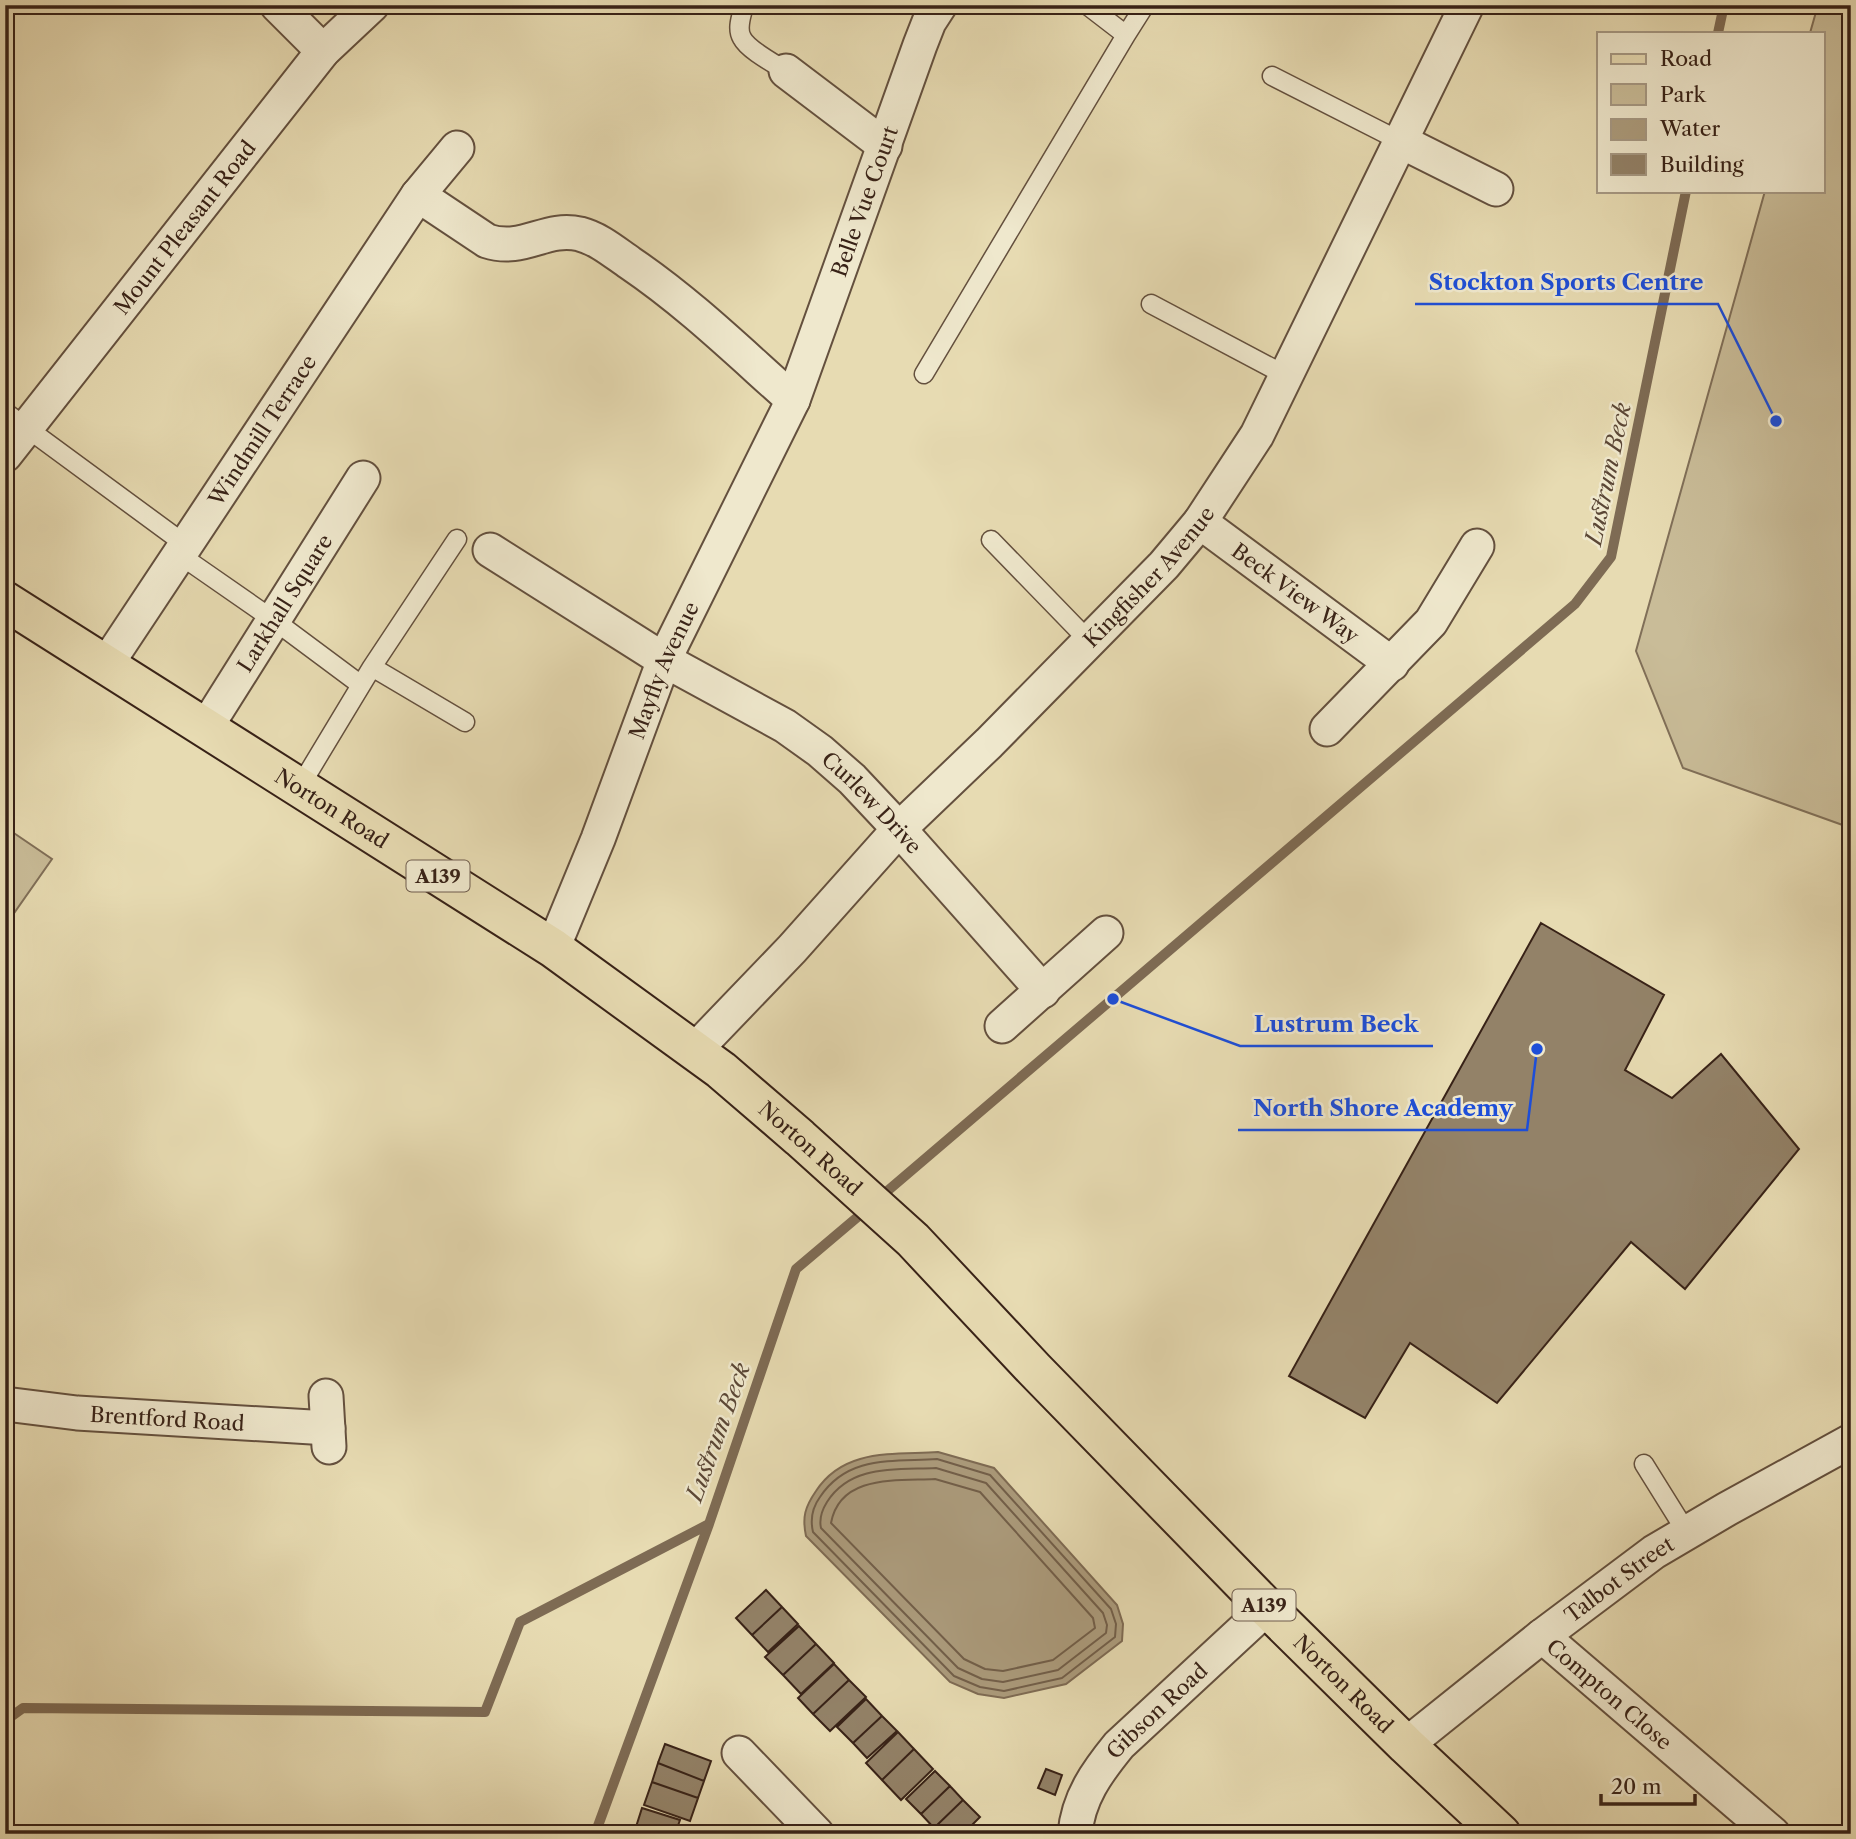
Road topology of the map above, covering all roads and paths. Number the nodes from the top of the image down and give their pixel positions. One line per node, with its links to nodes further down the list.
1 (276, 5): 9 (street)
2 (372, 5): 9 (street, Mount Pleasant Road)
3 (744, 5): 10 (lane)
4 (940, 5): 13 (street, Belle Vue Court)
5 (1087, 5): 8 (lane)
6 (1145, 5): 8 (lane)
7 (1467, 5): 12 (street, Kingfisher Avenue)
8 (1126, 35): 18 (lane)
9 (323, 51): 21 (street, Mount Pleasant Road)
10 (786, 71): 13 (street)
11 (1272, 76): 12 (lane)
12 (1400, 141): 15 (street); 19 (street, Kingfisher Avenue)
13 (885, 146): 20 (street, Belle Vue Court)
14 (457, 148): 16 (street, Windmill Terrace)
15 (1496, 189)
16 (418, 195): 20 (street); 28 (street, Windmill Terrace)
17 (1152, 304): 19 (lane)
18 (924, 374)
19 (1285, 375): 24 (street, Kingfisher Avenue)
20 (793, 400): 33 (street, Mayfly Avenue)
21 (16, 420): 22 (street, Mount Pleasant Road); 28 (lane)
22 (5, 455)
23 (363, 478): 31 (street, Larkhall Square)
24 (1200, 522): 32 (street, Kingfisher Avenue); 34 (street, Beck View Way)
25 (457, 539): 36 (lane)
26 (991, 540): 32 (lane)
27 (1477, 546): 34 (street)
28 (183, 550): 31 (lane); 35 (street, Windmill Terrace)
29 (490, 550): 33 (street, Curlew Drive)
30 (5, 601): 35 (main road, Norton Road / A139)
31 (275, 621): 37 (lane); 39 (street, Larkhall Square)
32 (1089, 640): 42 (street, Kingfisher Avenue)
33 (664, 660): 42 (street, Curlew Drive); 44 (street, Mayfly Avenue)
34 (1392, 664): 40 (street)
35 (106, 665): 39 (main road, Norton Road / A139)
36 (372, 667): 37 (lane); 38 (lane)
37 (361, 685): 41 (lane)
38 (465, 722)
39 (205, 729): 41 (main road, Norton Road / A139)
40 (1327, 729)
41 (299, 788): 44 (main road, Norton Road / A139)
42 (899, 829): 45 (street, Curlew Drive); 47 (street, Kingfisher Avenue)
43 (1106, 933): 45 (street)
44 (553, 948): 47 (main road, Norton Road / A139)
45 (1042, 991): 46 (street)
46 (1002, 1026)
47 (695, 1050): 53 (main road, Norton Road / A139)
48 (5, 1404): 49 (street, Brentford Road)
49 (328, 1424)
50 (1851, 1441): 52 (street, Talbot Street)
51 (1644, 1464): 52 (lane)
52 (1687, 1533): 54 (street, Talbot Street)
53 (1267, 1608): 55 (main road, Norton Road / A139); 58 (street, Gibson Road)
54 (1542, 1636): 55 (street, Talbot Street); 60 (street, Compton Close)
55 (1406, 1745): 59 (main road, Norton Road / A139)
56 (739, 1754): 57 (street)
57 (804, 1830)
58 (1075, 1834)
59 (1501, 1834)
60 (1773, 1834)

